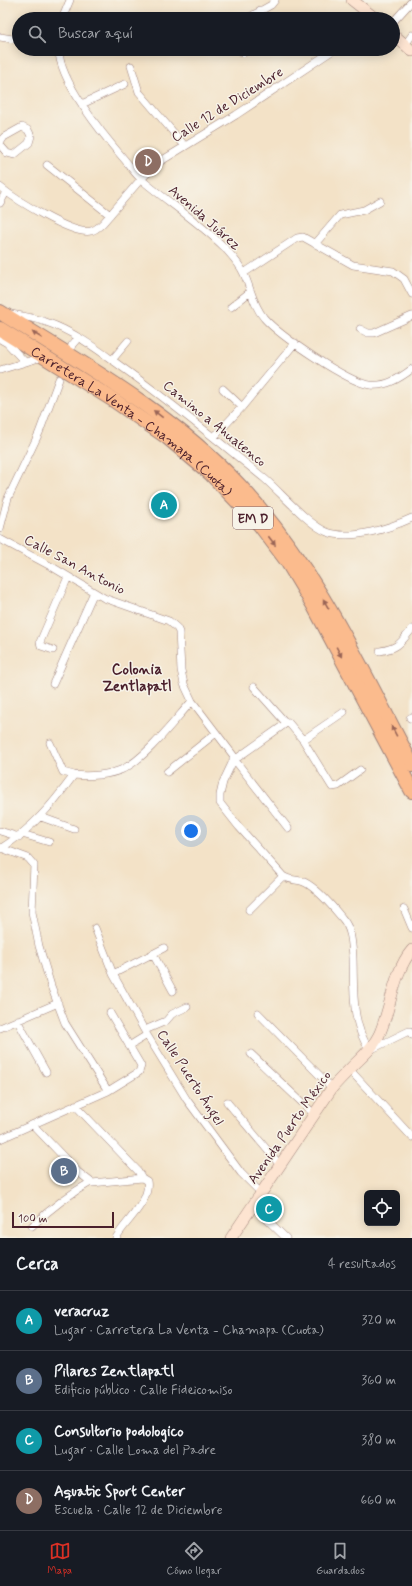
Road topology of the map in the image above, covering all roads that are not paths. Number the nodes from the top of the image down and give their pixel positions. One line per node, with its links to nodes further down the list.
1 (70, 0): 6 (street)
2 (275, 0): 5 (street)
3 (352, 0): 8 (main road)
4 (412, 1): 9 (street)
5 (260, 10): 7 (street)
6 (65, 12)
7 (257, 12)
8 (365, 12)
9 (400, 14)
10 (412, 35): 14 (street)
11 (0, 37): 12 (street)
12 (12, 40)
13 (400, 41): 14 (main road)
14 (408, 48)
15 (60, 56): 19 (street, Avenida Juárez)
16 (324, 56): 20 (street, Calle 12 de Diciembre)
17 (131, 66): 20 (street)
18 (125, 84): 19 (street)
19 (82, 104): 22 (street, Avenida Juárez)
20 (185, 146): 22 (street, Calle 12 de Diciembre)
21 (47, 165): 26 (street)
22 (141, 179): 26 (street, Calle 12 de Diciembre); 28 (street, Avenida Juárez)
23 (3, 189): 25 (street); 26 (street, Calle 12 de Diciembre)
24 (380, 201): 27 (street)
25 (0, 202)
26 (110, 215)
27 (315, 244): 28 (street); 30 (street)
28 (244, 273): 29 (street, Avenida Juárez)
29 (250, 292): 31 (street); 39 (street, Avenida Juárez)
30 (412, 294)
31 (231, 307)
32 (0, 312): 36 (street, Camino a Ahuatenco); 67 (highway, Carretera La Venta - Chamapa (Cuota) / EM D, one-way to 32)
33 (412, 316): 35 (street)
34 (0, 329): 71 (highway, Carretera La Venta - Chamapa (Cuota) / EM D, one-way to 71)
35 (360, 329)
36 (78, 338): 40 (street); 42 (street, Camino a Ahuatenco)
37 (0, 339): 43 (street)
38 (128, 341): 42 (street)
39 (295, 343): 44 (street, Avenida Juárez); 48 (street)
40 (69, 349)
41 (39, 358): 43 (street)
42 (112, 360): 49 (street, Camino a Ahuatenco)
43 (25, 362): 45 (street)
44 (412, 369)
45 (0, 370)
46 (59, 379): 51 (street)
47 (223, 389): 48 (street)
48 (242, 407): 49 (street)
49 (214, 437): 50 (street, Camino a Ahuatenco)
50 (412, 518)
51 (0, 529)
52 (0, 539): 53 (street, Calle San Antonio)
53 (68, 577): 54 (street, Calle San Antonio); 56 (street)
54 (94, 592): 58 (street); 60 (street, Calle San Antonio)
55 (412, 629): 57 (street)
56 (53, 650)
57 (380, 651)
58 (53, 684)
59 (254, 686): 62 (street)
60 (192, 701): 63 (street, Calle San Antonio); 70 (street)
61 (344, 712): 64 (street)
62 (286, 723): 64 (street); 66 (street)
63 (216, 732): 66 (street, Calle San Antonio); 69 (street)
64 (303, 740): 68 (street)
65 (50, 743): 70 (street)
66 (233, 761): 73 (street); 79 (street)
67 (412, 765)
68 (360, 770)
69 (168, 772)
70 (74, 775): 72 (street)
71 (412, 791)
72 (41, 817): 74 (street); 76 (street)
73 (288, 828)
74 (74, 829)
75 (0, 831): 76 (street)
76 (21, 836): 77 (street); 78 (street)
77 (48, 842)
78 (0, 849): 89 (street)
79 (284, 876): 81 (street); 98 (street)
80 (404, 909): 83 (street)
81 (249, 910)
82 (95, 928): 87 (street, Calle Puerto Ángel)
83 (412, 928)
84 (164, 948): 86 (street)
85 (412, 950): 98 (main road, Avenida Puerto México)
86 (153, 954): 87 (street); 88 (street)
87 (116, 972): 95 (street, Calle Puerto Ángel)
88 (173, 991)
89 (58, 1003): 93 (street); 103 (street)
90 (187, 1007): 95 (street)
91 (110, 1013): 97 (street)
92 (258, 1013): 102 (street)
93 (17, 1020): 94 (street); 101 (street)
94 (0, 1028)
95 (146, 1033): 97 (street); 113 (street, Calle Puerto Ángel)
96 (412, 1035): 98 (street)
97 (129, 1046): 103 (street)
98 (370, 1050): 100 (main road, Avenida Puerto México)
99 (250, 1054): 106 (street)
100 (349, 1069): 102 (main road, Avenida Puerto México); 108 (street)
101 (46, 1072)
102 (332, 1088): 106 (main road, Avenida Puerto México)
103 (108, 1092): 105 (street)
104 (227, 1102): 110 (street)
105 (75, 1105): 107 (street); 111 (street)
106 (314, 1114): 110 (main road, Avenida Puerto México)
107 (33, 1125): 109 (street); 112 (street)
108 (412, 1137)
109 (0, 1139)
110 (280, 1165): 113 (main road, Avenida Puerto México)
111 (142, 1178): 112 (street); 116 (street)
112 (91, 1182): 115 (street)
113 (261, 1193): 114 (main road, Avenida Puerto México)
114 (253, 1206): 117 (main road, Avenida Puerto México); 118 (street)
115 (32, 1226)
116 (116, 1238)
117 (231, 1238)
118 (286, 1238)

